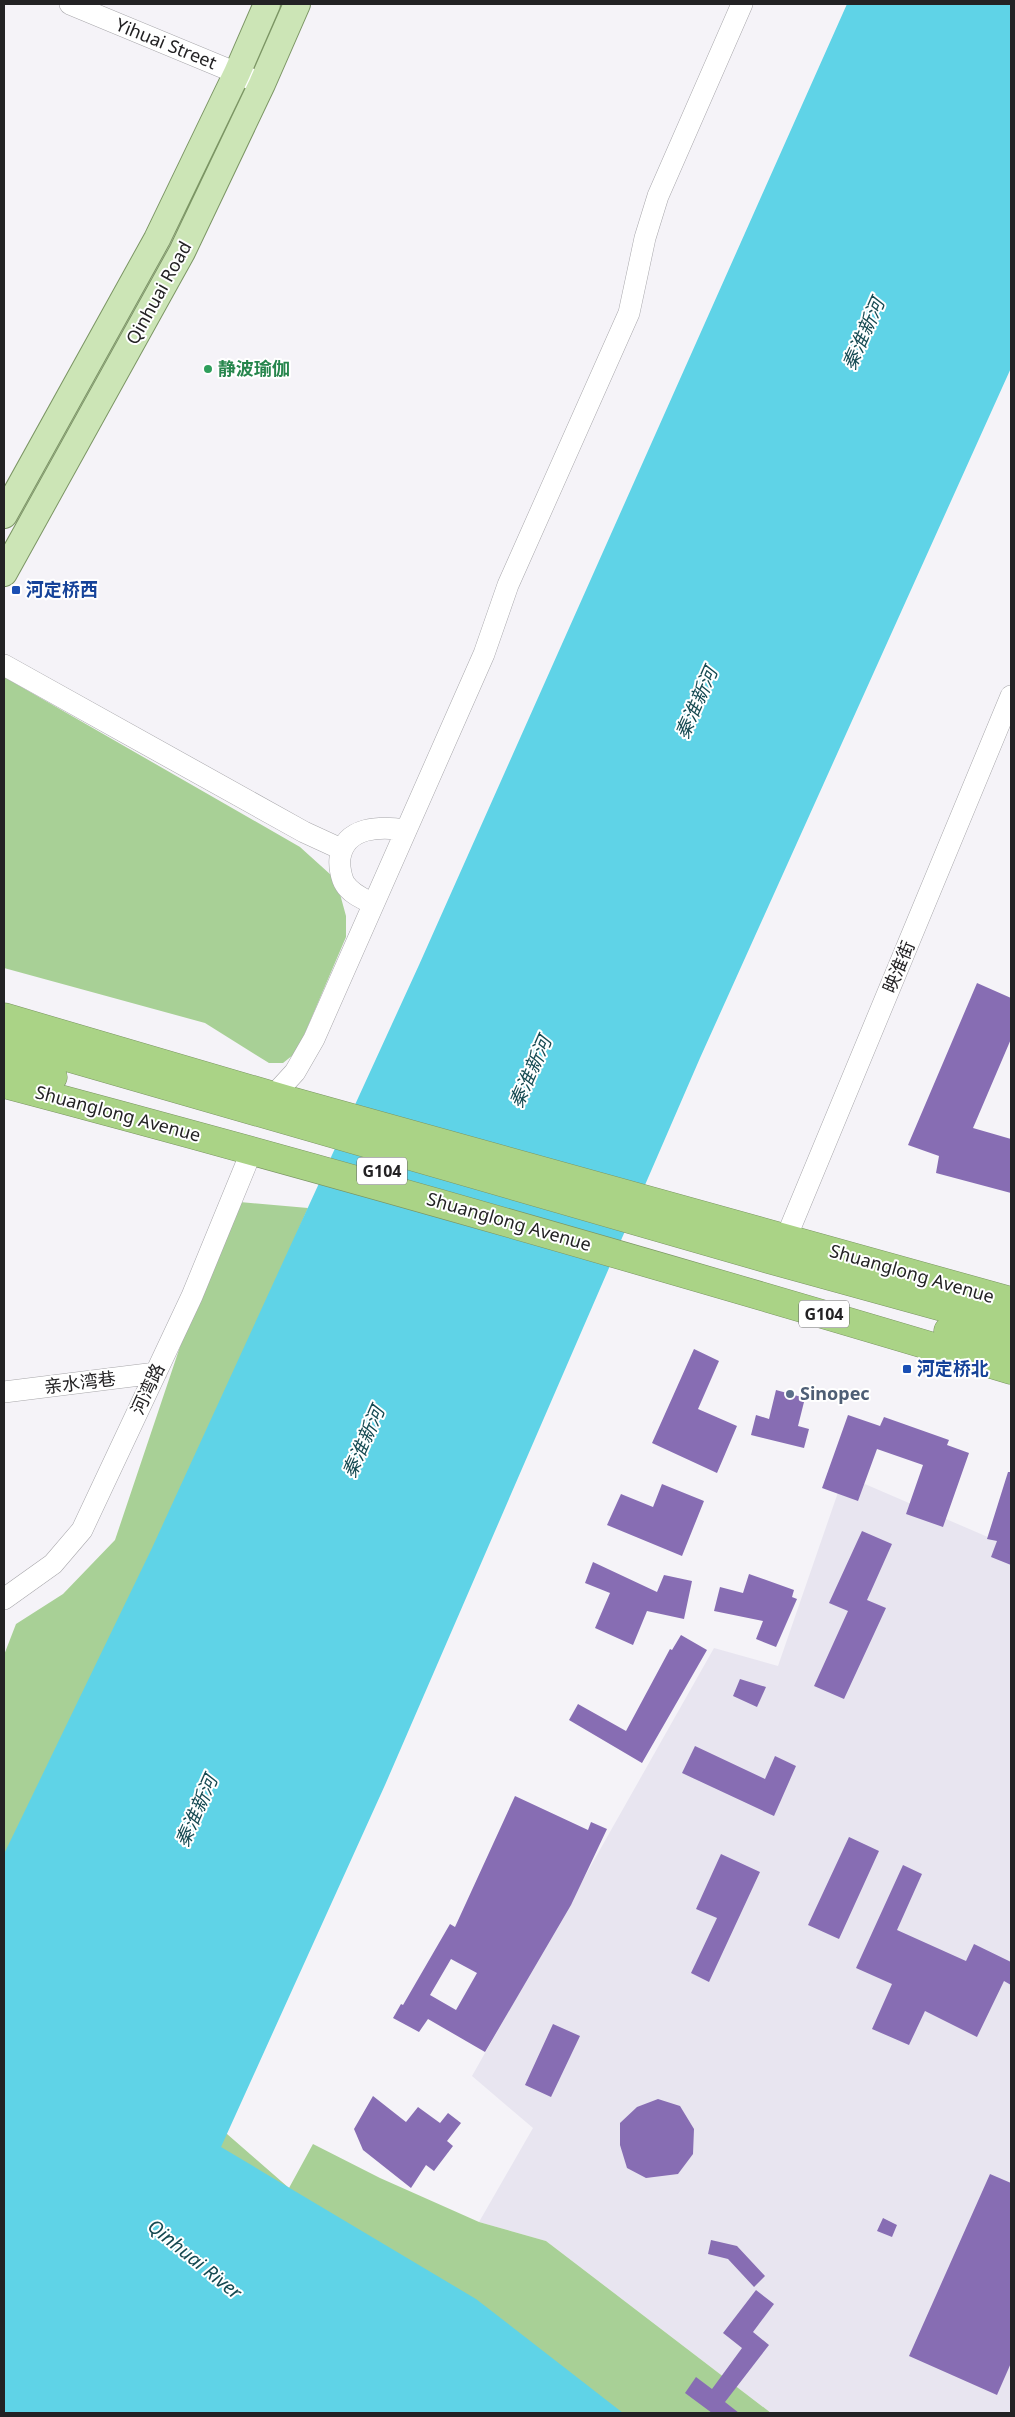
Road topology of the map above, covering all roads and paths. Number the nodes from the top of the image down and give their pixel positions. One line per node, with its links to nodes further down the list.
1 (70, 4): 5 (street, Yihuai Street)
2 (267, 4): 5 (main road, Qinhuai Road)
3 (297, 4): 6 (main road, Qinhuai Road)
4 (742, 4): 11 (street)
5 (237, 73): 6 (street, Yihuai Street); 7 (main road, Qinhuai Road)
6 (262, 84): 8 (main road, Qinhuai Road)
7 (4, 515)
8 (4, 573)
9 (4, 665): 12 (street)
10 (1011, 696): 20 (street, 映淮街)
11 (406, 830): 12 (street); 13 (street)
12 (341, 848): 13 (street)
13 (373, 904): 18 (street)
14 (4, 1017): 18 (highway, Shuanglong Avenue / G104)
15 (4, 1039): 21 (highway, G104)
16 (4, 1064): 21 (highway, G104)
17 (4, 1084): 19 (highway, Shuanglong Avenue / G104)
18 (282, 1098): 20 (highway, Shuanglong Avenue / G104)
19 (262, 1152): 25 (highway, Shuanglong Avenue / G104); 26 (street, 河湾路)
20 (786, 1238): 22 (highway, Shuanglong Avenue / G104)
21 (764, 1269): 23 (highway, G104); 24 (highway, G104)
22 (1011, 1302)
23 (1011, 1326)
24 (1011, 1349)
25 (1011, 1370)
26 (156, 1374): 27 (street, 亲水湾巷); 28 (street, 河湾路)
27 (4, 1392)
28 (4, 1599)

